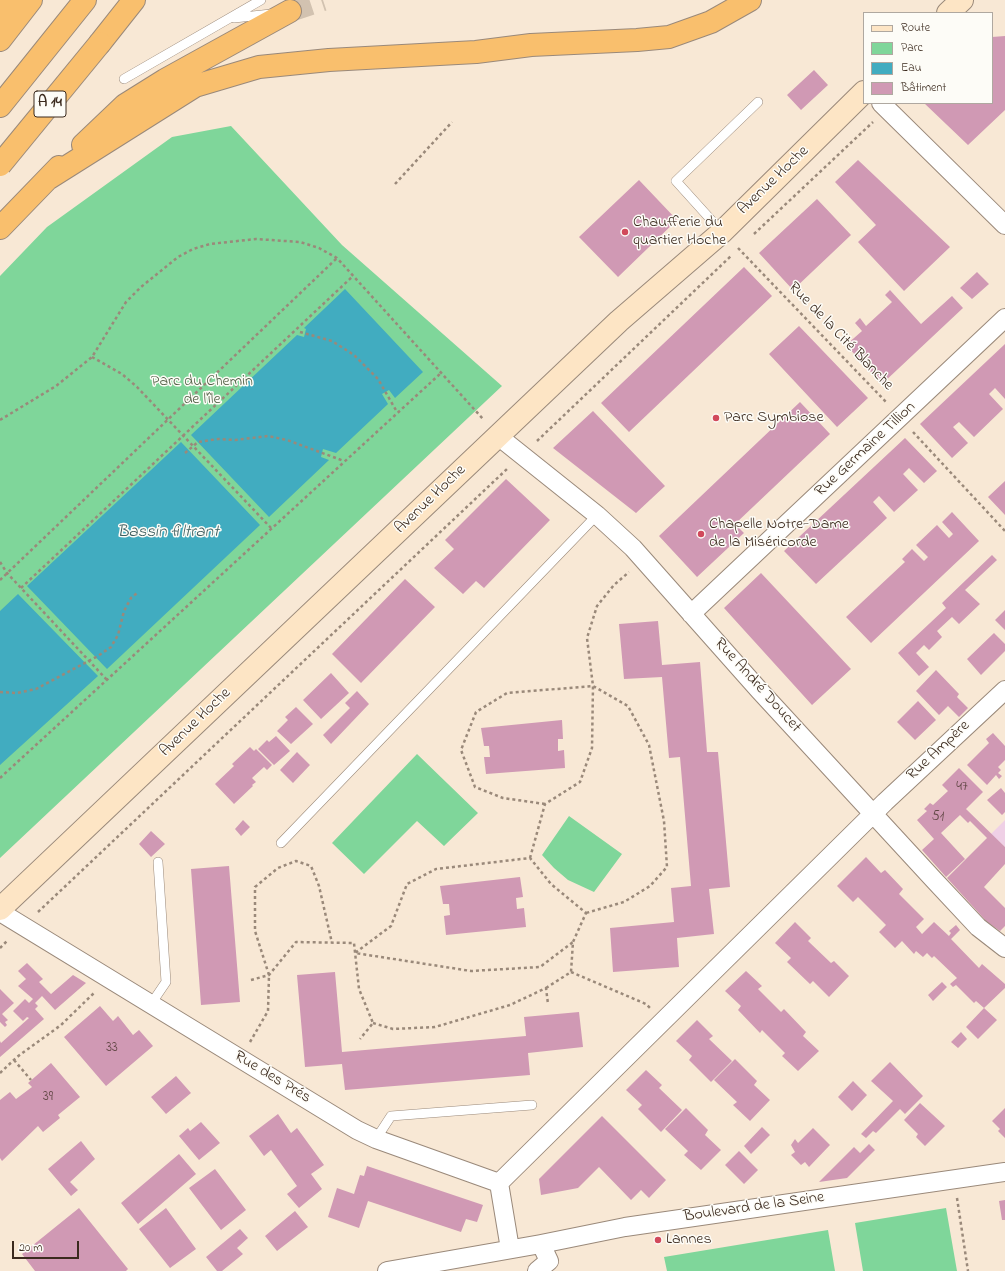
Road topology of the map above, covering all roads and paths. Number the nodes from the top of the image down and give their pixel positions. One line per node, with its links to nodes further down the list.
1 (8, 0): 10 (highway)
2 (31, 0): 12 (highway)
3 (85, 0): 16 (highway, A 14)
4 (134, 0): 19 (highway, A 14, bridge)
5 (261, 0): 11 (lane)
6 (750, 0): 20 (highway)
7 (962, 0): 9 (street)
8 (290, 11): 11 (lane); 20 (highway)
9 (949, 12)
10 (0, 14)
11 (229, 19): 13 (lane)
12 (0, 40)
13 (124, 79)
14 (863, 93): 24 (street, Avenue Hoche)
15 (758, 102): 24 (lane)
16 (0, 106)
17 (884, 106): 22 (street); 25 (path)
18 (452, 122): 21 (path)
19 (0, 165)
20 (49, 178): 23 (highway)
21 (395, 184)
22 (1005, 225)
23 (0, 228)
24 (722, 232): 27 (path, Rue de la Cité Blanche); 39 (street, Avenue Hoche)
25 (750, 238)
26 (744, 244): 27 (path)
27 (739, 249): 35 (path, Rue de la Cité Blanche); 42 (path)
28 (337, 258): 29 (path); 32 (path); 37 (path)
29 (353, 276): 33 (path); 38 (path)
30 (1005, 318): 35 (street, Rue Germaine Tillion)
31 (300, 332): 34 (path)
32 (92, 357): 36 (path); 37 (path)
33 (441, 373): 34 (path); 39 (path)
34 (398, 412): 43 (path)
35 (900, 417): 46 (path, Rue de la Cité Blanche); 53 (street, Rue Germaine Tillion)
36 (0, 420)
37 (169, 420): 38 (path); 49 (path)
38 (184, 436): 40 (path); 51 (path)
39 (498, 436): 42 (street, Rue André Doucet); 65 (street, Avenue Hoche)
40 (193, 445): 41 (path); 43 (path); 45 (path)
41 (185, 453)
42 (522, 455): 44 (street, Rue André Doucet); 67 (path)
43 (344, 461): 45 (path)
44 (597, 515): 47 (street, Rue André Doucet); 62 (lane)
45 (271, 528): 55 (path)
46 (1005, 531)
47 (643, 560): 53 (street, Rue André Doucet); 56 (path)
48 (0, 562): 49 (path)
49 (7, 573): 50 (path); 51 (path)
50 (0, 580)
51 (21, 588): 54 (path)
52 (137, 593): 54 (path)
53 (691, 614): 61 (street, Rue André Doucet)
54 (89, 661): 55 (path); 58 (path)
55 (107, 680): 59 (path)
56 (593, 686): 60 (path); 60 (path); 66 (path)
57 (1005, 690): 61 (street, Rue Ampère)
58 (0, 692)
59 (0, 778)
60 (545, 804): 63 (path)
61 (874, 814): 71 (street, Rue André Doucet); 80 (street, Rue Ampère)
62 (281, 843)
63 (530, 858): 66 (path); 72 (path)
64 (158, 862): 78 (lane)
65 (0, 910): 67 (street, Rue des Prés)
66 (586, 913): 68 (path)
67 (23, 926): 70 (path); 75 (street, Rue des Prés)
68 (573, 942): 72 (path); 73 (path)
69 (332, 943): 72 (path); 74 (path); 74 (path)
70 (0, 948)
71 (1005, 948)
72 (355, 953): 81 (path)
73 (570, 972): 77 (path); 80 (path)
74 (269, 975): 76 (path); 83 (path)
75 (109, 978): 78 (street, Rue des Prés); 84 (path)
76 (251, 980)
77 (546, 988): 79 (path); 81 (path)
78 (151, 1004): 83 (street, Rue des Prés)
79 (548, 1004)
80 (661, 1022): 91 (street, Rue Ampère)
81 (373, 1023): 82 (path)
82 (360, 1039)
83 (241, 1059): 88 (street, Rue des Prés)
84 (14, 1060): 85 (path); 86 (path)
85 (0, 1073)
86 (31, 1080)
87 (532, 1104): 88 (lane)
88 (376, 1139): 91 (street, Rue des Prés)
89 (1005, 1172): 90 (street, Boulevard de la Seine)
90 (954, 1179): 92 (street, Boulevard de la Seine); 96 (path)
91 (499, 1183): 93 (street)
92 (541, 1244): 93 (street, Boulevard de la Seine); 95 (street)
93 (510, 1250): 94 (street, Boulevard de la Seine)
94 (386, 1271)
95 (537, 1271)
96 (968, 1271)

